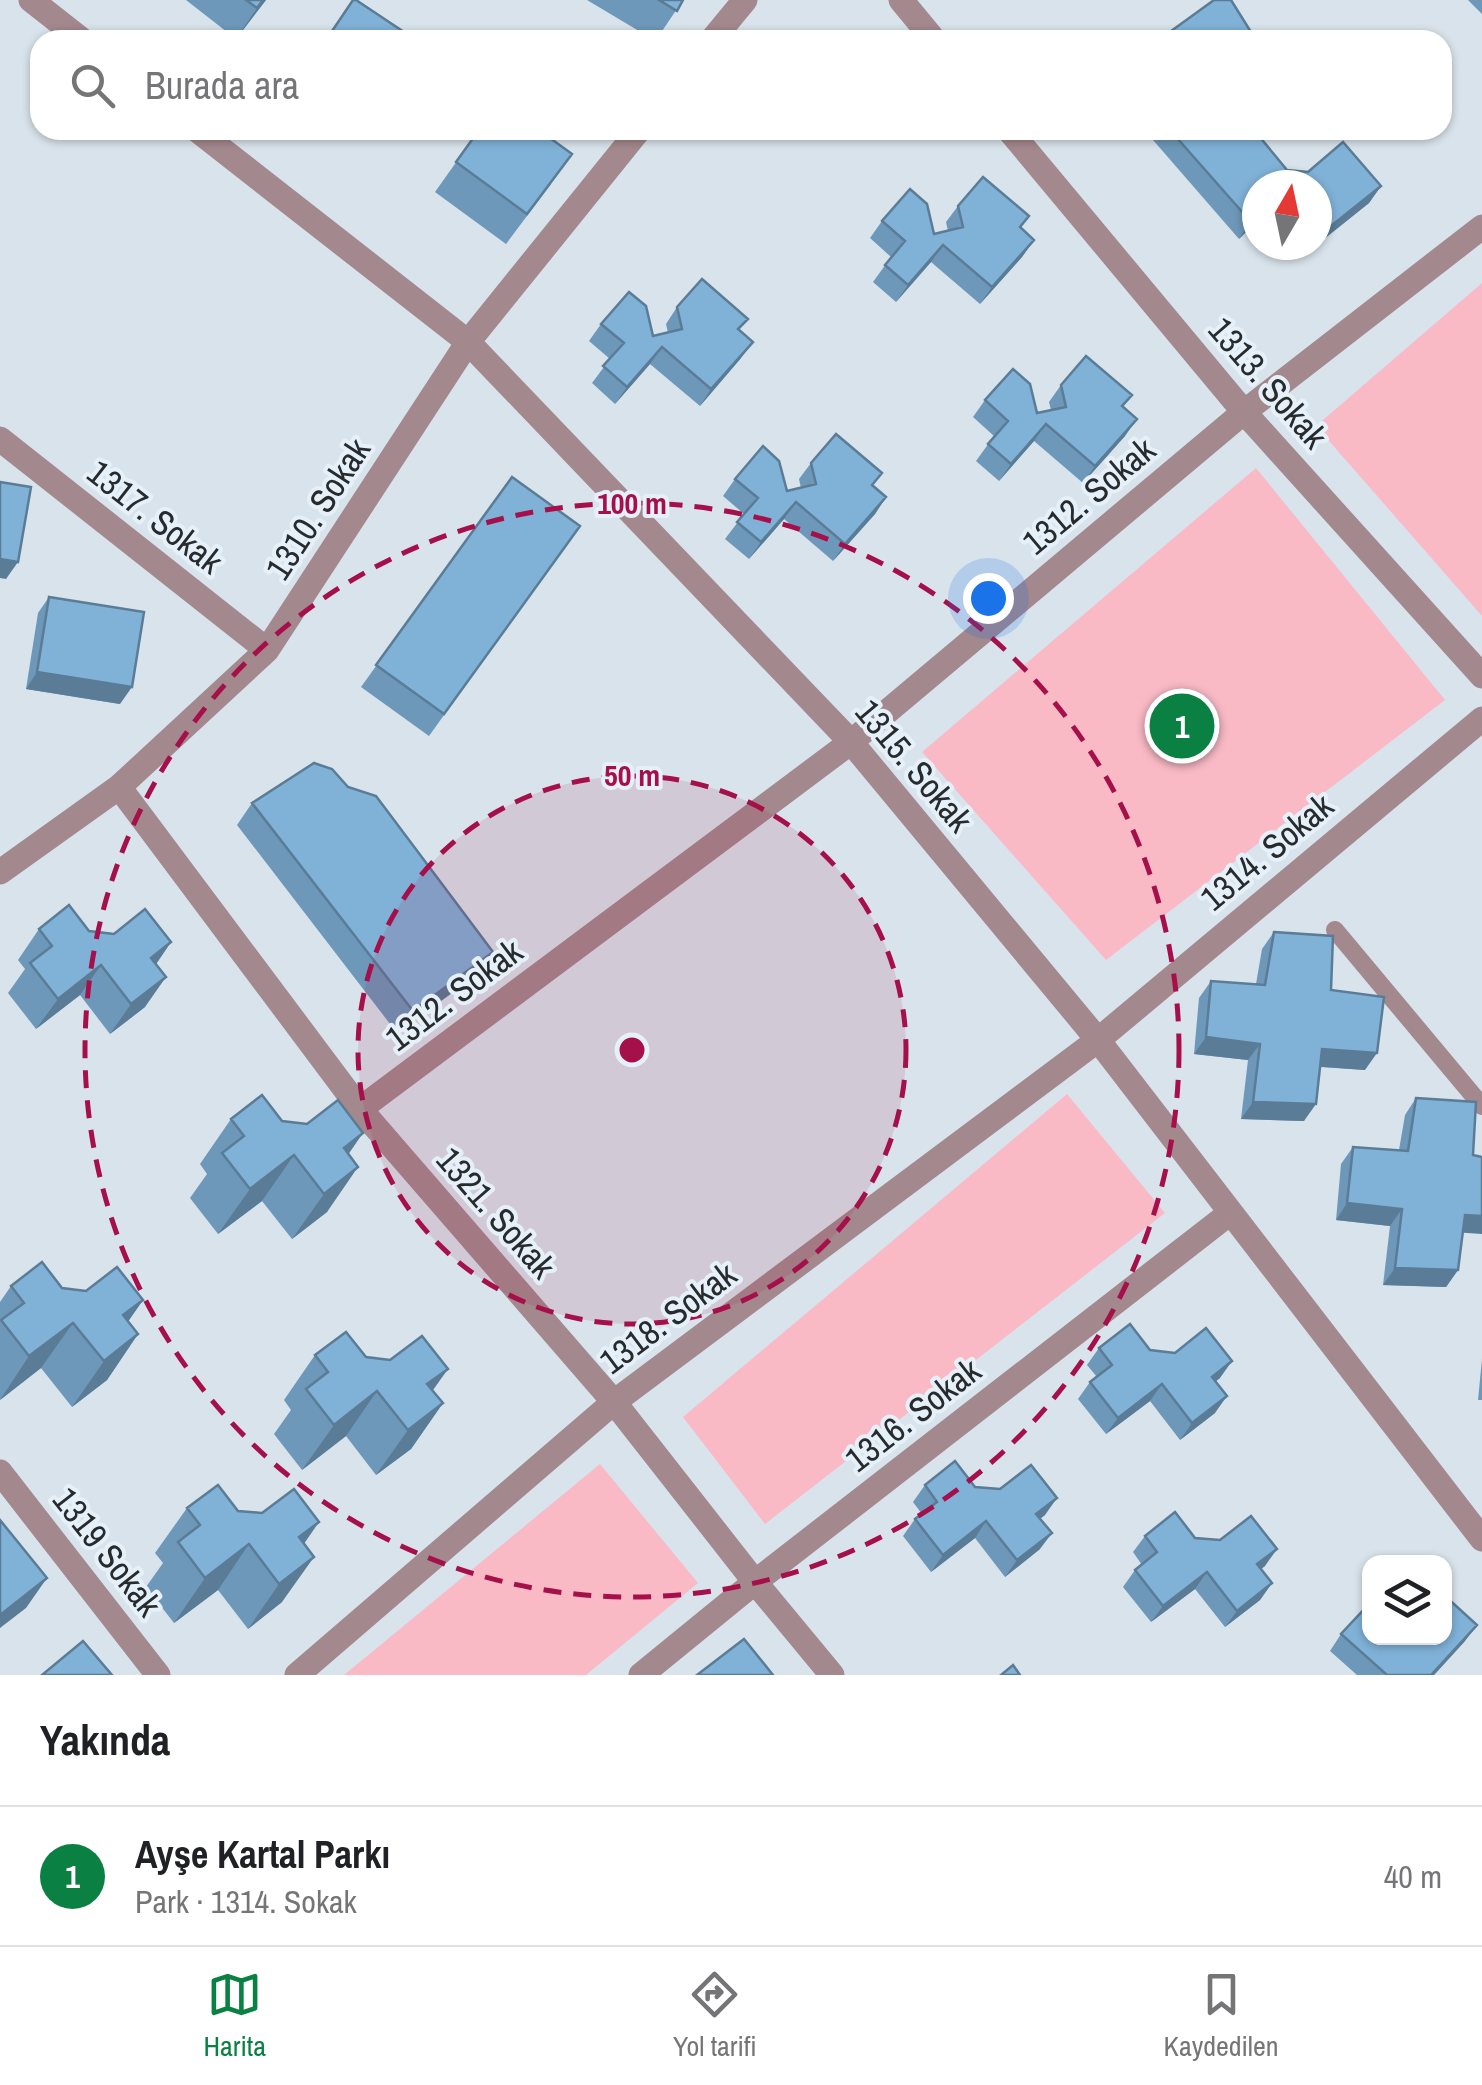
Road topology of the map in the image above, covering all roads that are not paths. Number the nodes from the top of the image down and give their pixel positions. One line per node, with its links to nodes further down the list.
1 (31, 0): 4 (street)
2 (744, 0): 5 (street)
3 (901, 0): 6 (street)
4 (69, 30)
5 (720, 30)
6 (926, 30)
7 (210, 140): 11 (street, 1315. Sokak)
8 (632, 140): 11 (street, 1310. Sokak)
9 (1017, 140): 12 (street, 1313. Sokak)
10 (1482, 227): 12 (street, 1312. Sokak)
11 (468, 342): 14 (street, 1310. Sokak); 17 (street, 1315. Sokak)
12 (1244, 412): 15 (street, 1313. Sokak); 17 (street, 1312. Sokak)
13 (0, 439): 14 (street, 1317. Sokak)
14 (267, 650): 18 (street, 1310. Sokak)
15 (1482, 676)
16 (1482, 719): 21 (street, 1314. Sokak)
17 (851, 742): 21 (street, 1315. Sokak); 23 (street, 1312. Sokak)
18 (119, 788): 19 (street, 1310. Sokak); 23 (street, 1321. Sokak)
19 (0, 872)
20 (1335, 930): 22 (lane)
21 (1098, 1040): 24 (street, 1315. Sokak); 25 (street, 1318. Sokak)
22 (1482, 1106)
23 (360, 1109): 25 (street, 1321. Sokak)
24 (1230, 1213): 27 (street, 1315. Sokak); 28 (street, 1316. Sokak)
25 (614, 1402): 28 (street, 1321. Sokak); 30 (street, 1318. Sokak)
26 (0, 1472): 29 (street, 1319 Sokak)
27 (1482, 1539)
28 (755, 1582): 31 (street, 1316. Sokak); 32 (street, 1321. Sokak)
29 (158, 1675)
30 (298, 1675)
31 (641, 1675)
32 (832, 1675)

